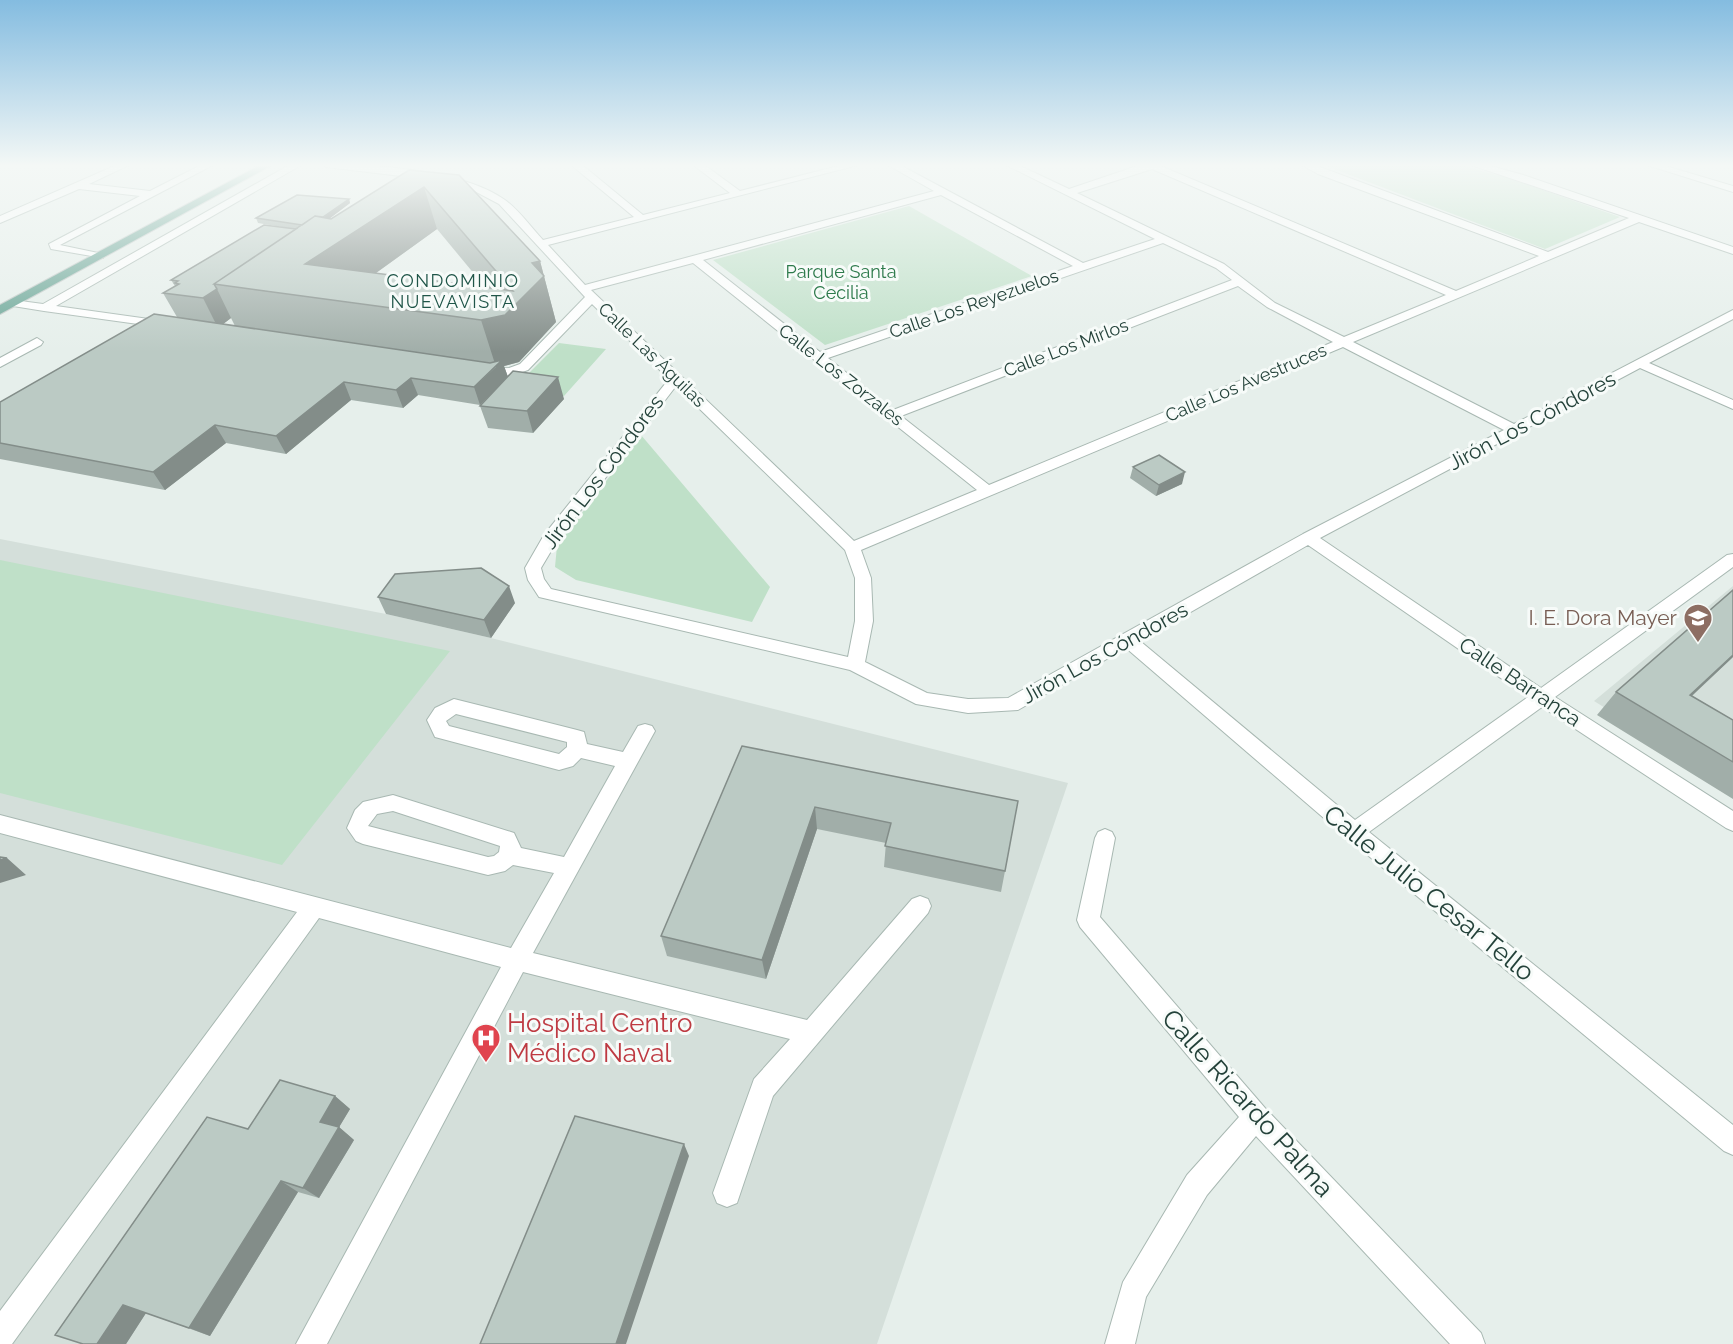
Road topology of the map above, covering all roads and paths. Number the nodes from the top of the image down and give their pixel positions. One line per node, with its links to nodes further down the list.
1 (87, 227): 16 (street)
2 (153, 227): 16 (main road)
3 (187, 227): 24 (street)
4 (524, 227): 14 (street, Calle Las Águilas)
5 (610, 227): 14 (street)
6 (814, 227): 18 (street)
7 (1007, 227): 19 (street)
8 (1138, 227): 13 (street)
9 (1296, 227): 22 (street)
10 (1470, 227): 17 (street)
11 (1618, 227): 17 (street, Calle Los Avestruces)
12 (1664, 227): 15 (street)
13 (1164, 239): 19 (street, Calle Los Reyezuelos); 20 (street)
14 (539, 244): 21 (street, Calle Las Águilas)
15 (1733, 251)
16 (99, 256): 23 (main road)
17 (1549, 256): 22 (street, Calle Los Avestruces)
18 (695, 259): 21 (street); 30 (street, Calle Los Zorzales)
19 (1082, 267): 30 (street, Calle Los Reyezuelos)
20 (1240, 281): 29 (street); 36 (street, Calle Los Mirlos)
21 (587, 293): 33 (street); 34 (street, Calle Las Águilas)
22 (1457, 295): 29 (street, Calle Los Avestruces)
23 (13, 303): 24 (street); 25 (main road)
24 (44, 308): 27 (street)
25 (0, 310)
26 (1733, 314): 32 (street, Jirón Los Cóndores)
27 (174, 327)
28 (37, 342): 31 (street)
29 (1342, 343): 37 (street); 38 (street, Calle Los Avestruces)
30 (819, 357): 36 (street, Calle Los Zorzales)
31 (0, 363)
32 (1640, 364): 35 (street); 37 (street, Jirón Los Cóndores)
33 (474, 370)
34 (676, 378): 40 (street, Calle Las Águilas); 43 (street, Jirón Los Cóndores)
35 (1733, 405)
36 (892, 415): 38 (street, Calle Los Zorzales)
37 (1515, 430): 39 (street, Jirón Los Cóndores)
38 (987, 491): 40 (street, Calle Los Avestruces)
39 (1309, 538): 42 (street, Jirón Los Cóndores); 44 (street, Calle Barranca)
40 (852, 548): 43 (street, Calle Las Águilas)
41 (1733, 559): 44 (street)
42 (1129, 641): 43 (street, Jirón Los Cóndores); 50 (street, Calle Julio Cesar Tello)
43 (855, 665)
44 (1541, 697): 48 (street, Calle Barranca); 50 (street)
45 (645, 731): 47 (street)
46 (578, 750): 46 (street); 47 (street)
47 (628, 761): 53 (street)
48 (1733, 822)
49 (0, 824): 54 (street)
50 (1354, 832): 59 (street, Calle Julio Cesar Tello)
51 (1106, 838): 58 (street, Calle Ricardo Palma)
52 (509, 855): 52 (street); 53 (street)
53 (569, 867): 56 (street)
54 (315, 906): 56 (street); 61 (street)
55 (920, 906): 57 (street)
56 (517, 960): 57 (street); 62 (street)
57 (812, 1033): 60 (street)
58 (1256, 1117): 63 (street); 64 (street, Calle Ricardo Palma)
59 (1733, 1142)
60 (727, 1193)
61 (0, 1336)
62 (311, 1344)
63 (1120, 1344)
64 (1470, 1344)

